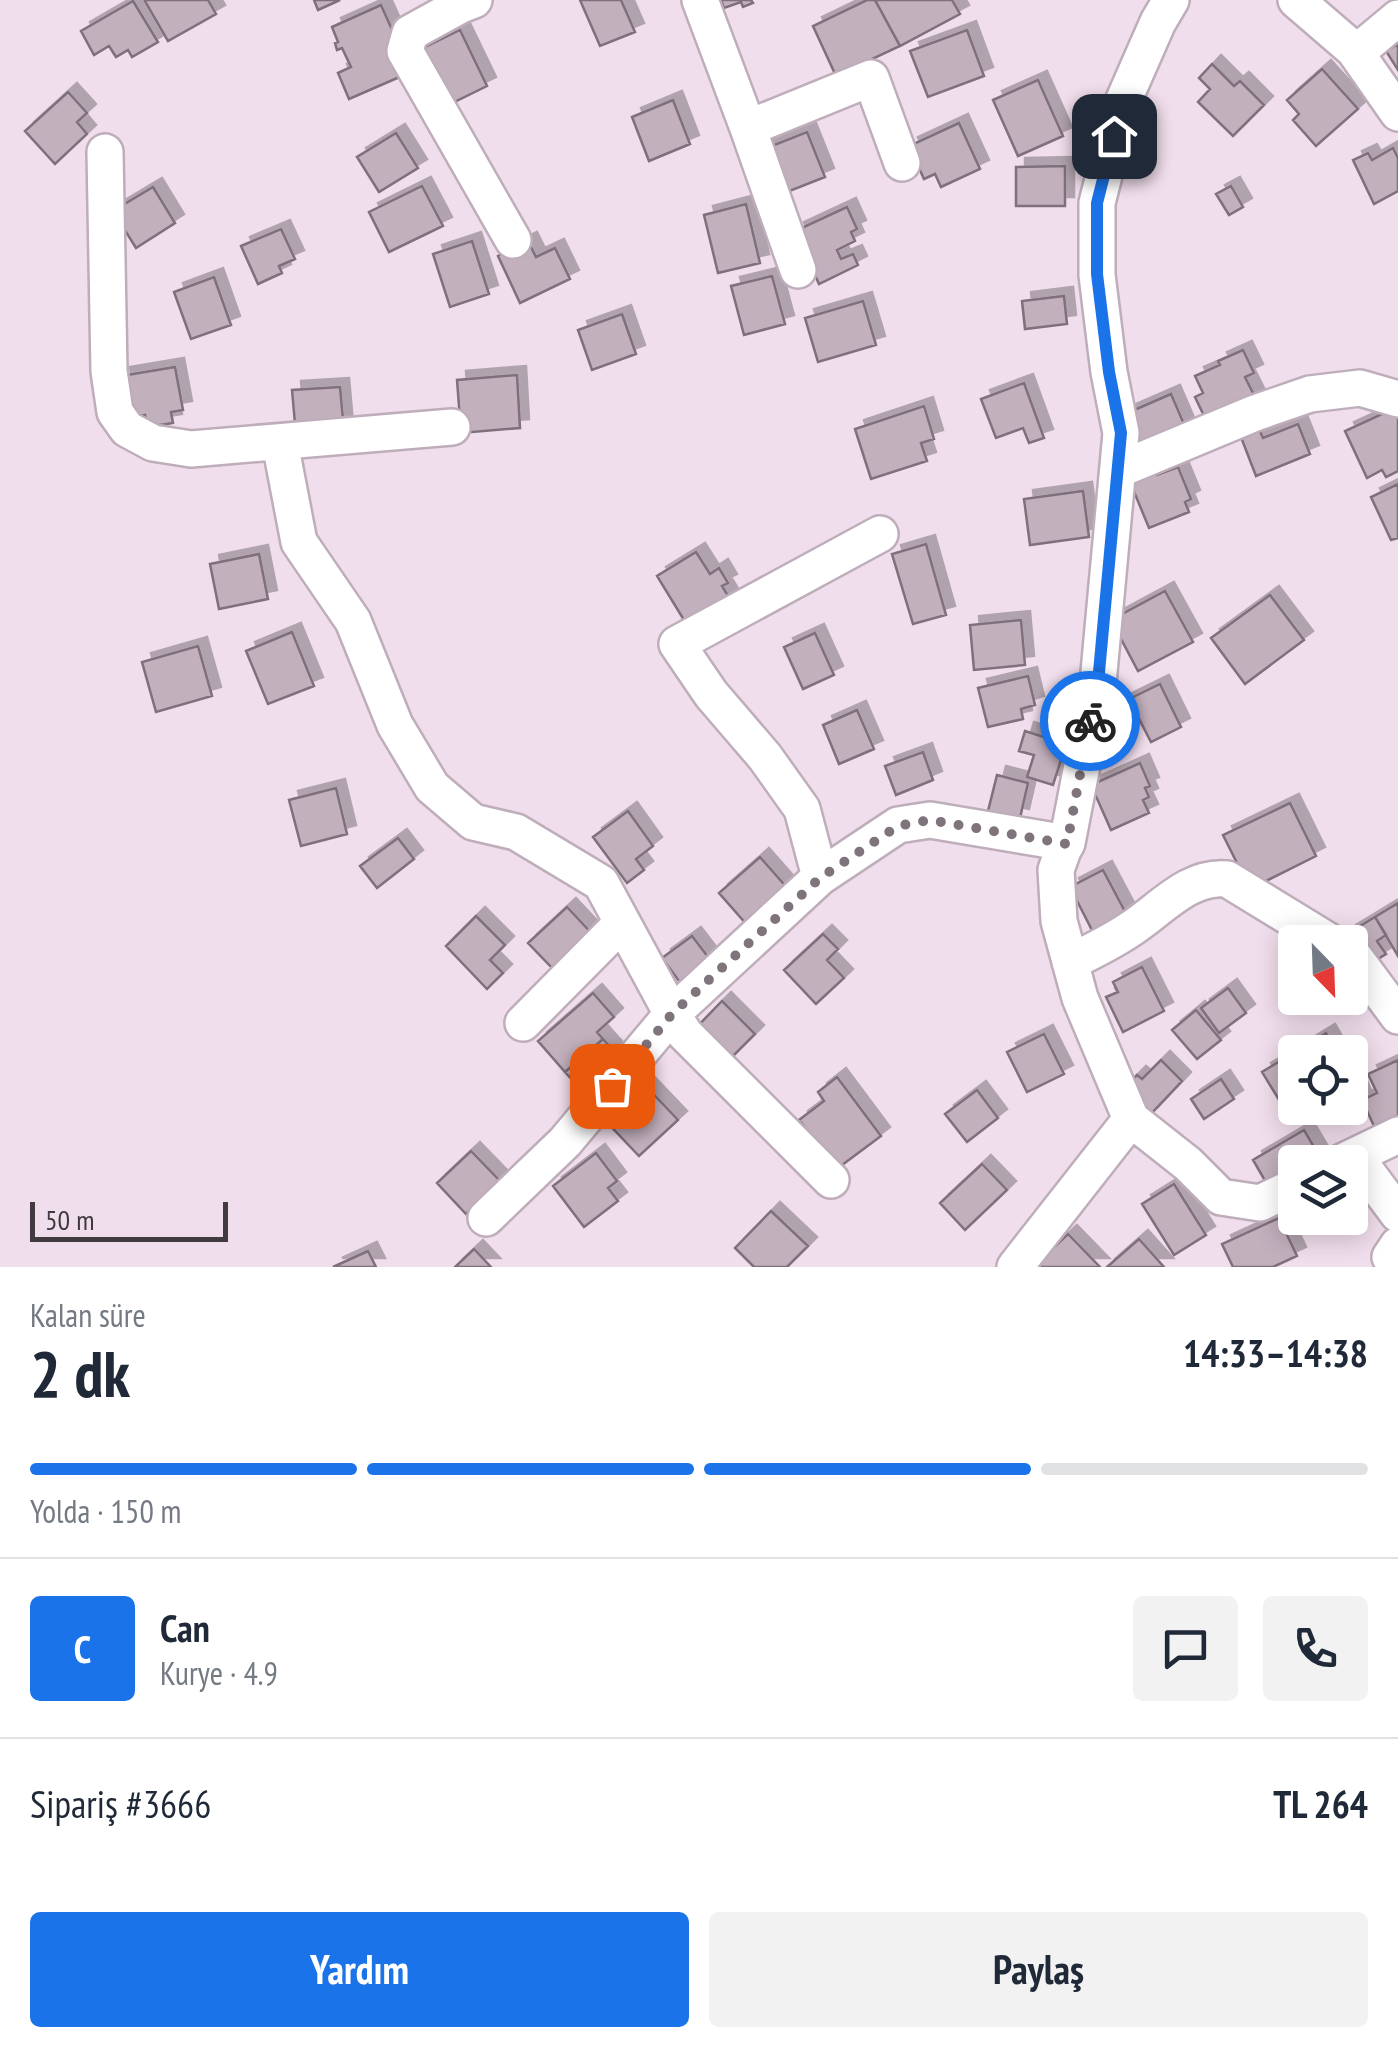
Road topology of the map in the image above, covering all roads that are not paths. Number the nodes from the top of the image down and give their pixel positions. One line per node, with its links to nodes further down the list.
1 (474, 0): 11 (street)
2 (700, 0): 8 (street)
3 (1171, 0): 16 (street)
4 (1296, 0): 6 (street)
5 (1398, 18): 6 (street)
6 (1356, 53): 7 (street)
7 (1398, 113)
8 (748, 128): 10 (street); 12 (street)
9 (105, 152): 15 (street)
10 (902, 163)
11 (513, 240)
12 (798, 270)
13 (1398, 399): 16 (street)
14 (452, 427): 15 (street)
15 (280, 442): 20 (street)
16 (1118, 470): 18 (street)
17 (880, 534): 19 (street)
18 (1067, 844): 19 (street); 22 (street)
19 (820, 878): 24 (street)
20 (622, 922): 24 (street); 26 (street)
21 (1302, 925): 22 (street)
22 (1070, 962): 27 (street)
23 (1368, 975): 25 (street)
24 (672, 1014): 30 (street); 34 (street)
25 (1398, 1016)
26 (524, 1023)
27 (1130, 1119): 32 (street); 35 (street)
28 (1398, 1135): 29 (street)
29 (1368, 1150)
30 (830, 1180)
31 (1368, 1180): 33 (street)
32 (1278, 1194)
33 (1398, 1214)
34 (486, 1218)
35 (1015, 1267)

